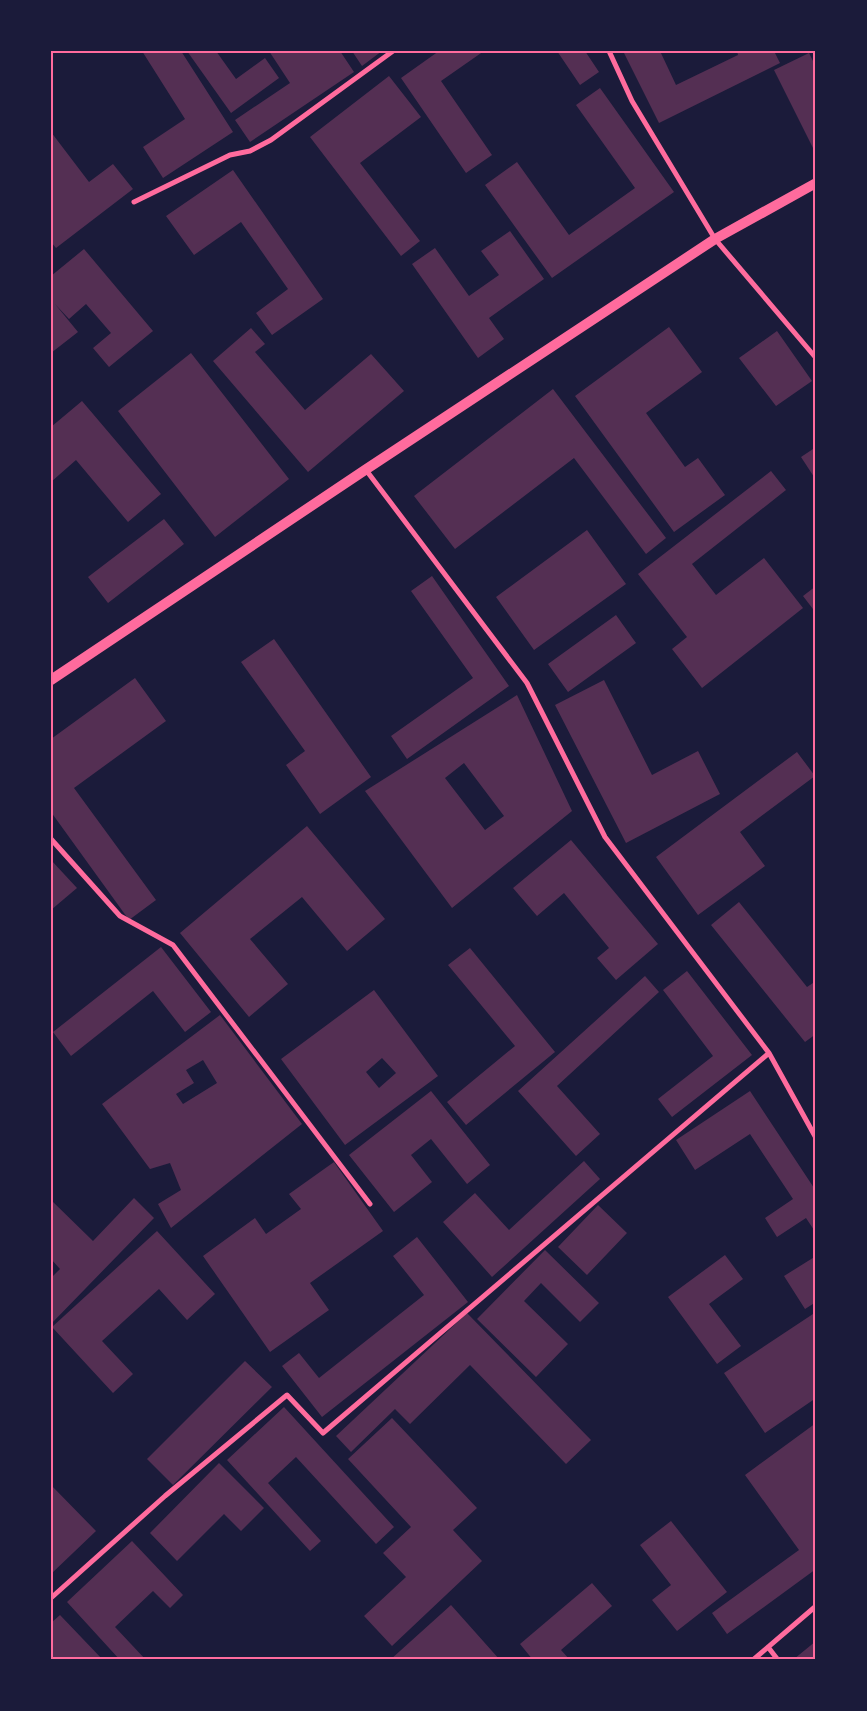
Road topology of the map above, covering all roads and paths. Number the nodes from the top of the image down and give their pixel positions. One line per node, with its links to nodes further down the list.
1 (393, 51): 4 (street)
2 (609, 51): 5 (street)
3 (816, 184): 5 (main road)
4 (134, 202)
5 (715, 239): 6 (street); 7 (main road)
6 (816, 358)
7 (365, 470): 8 (main road); 10 (street)
8 (51, 680)
9 (51, 839): 12 (street)
10 (768, 1053): 11 (street); 13 (street)
11 (816, 1138)
12 (370, 1204)
13 (51, 1598)
14 (816, 1606): 15 (street)
15 (768, 1647): 16 (street); 17 (street)
16 (752, 1660)
17 (778, 1660)

